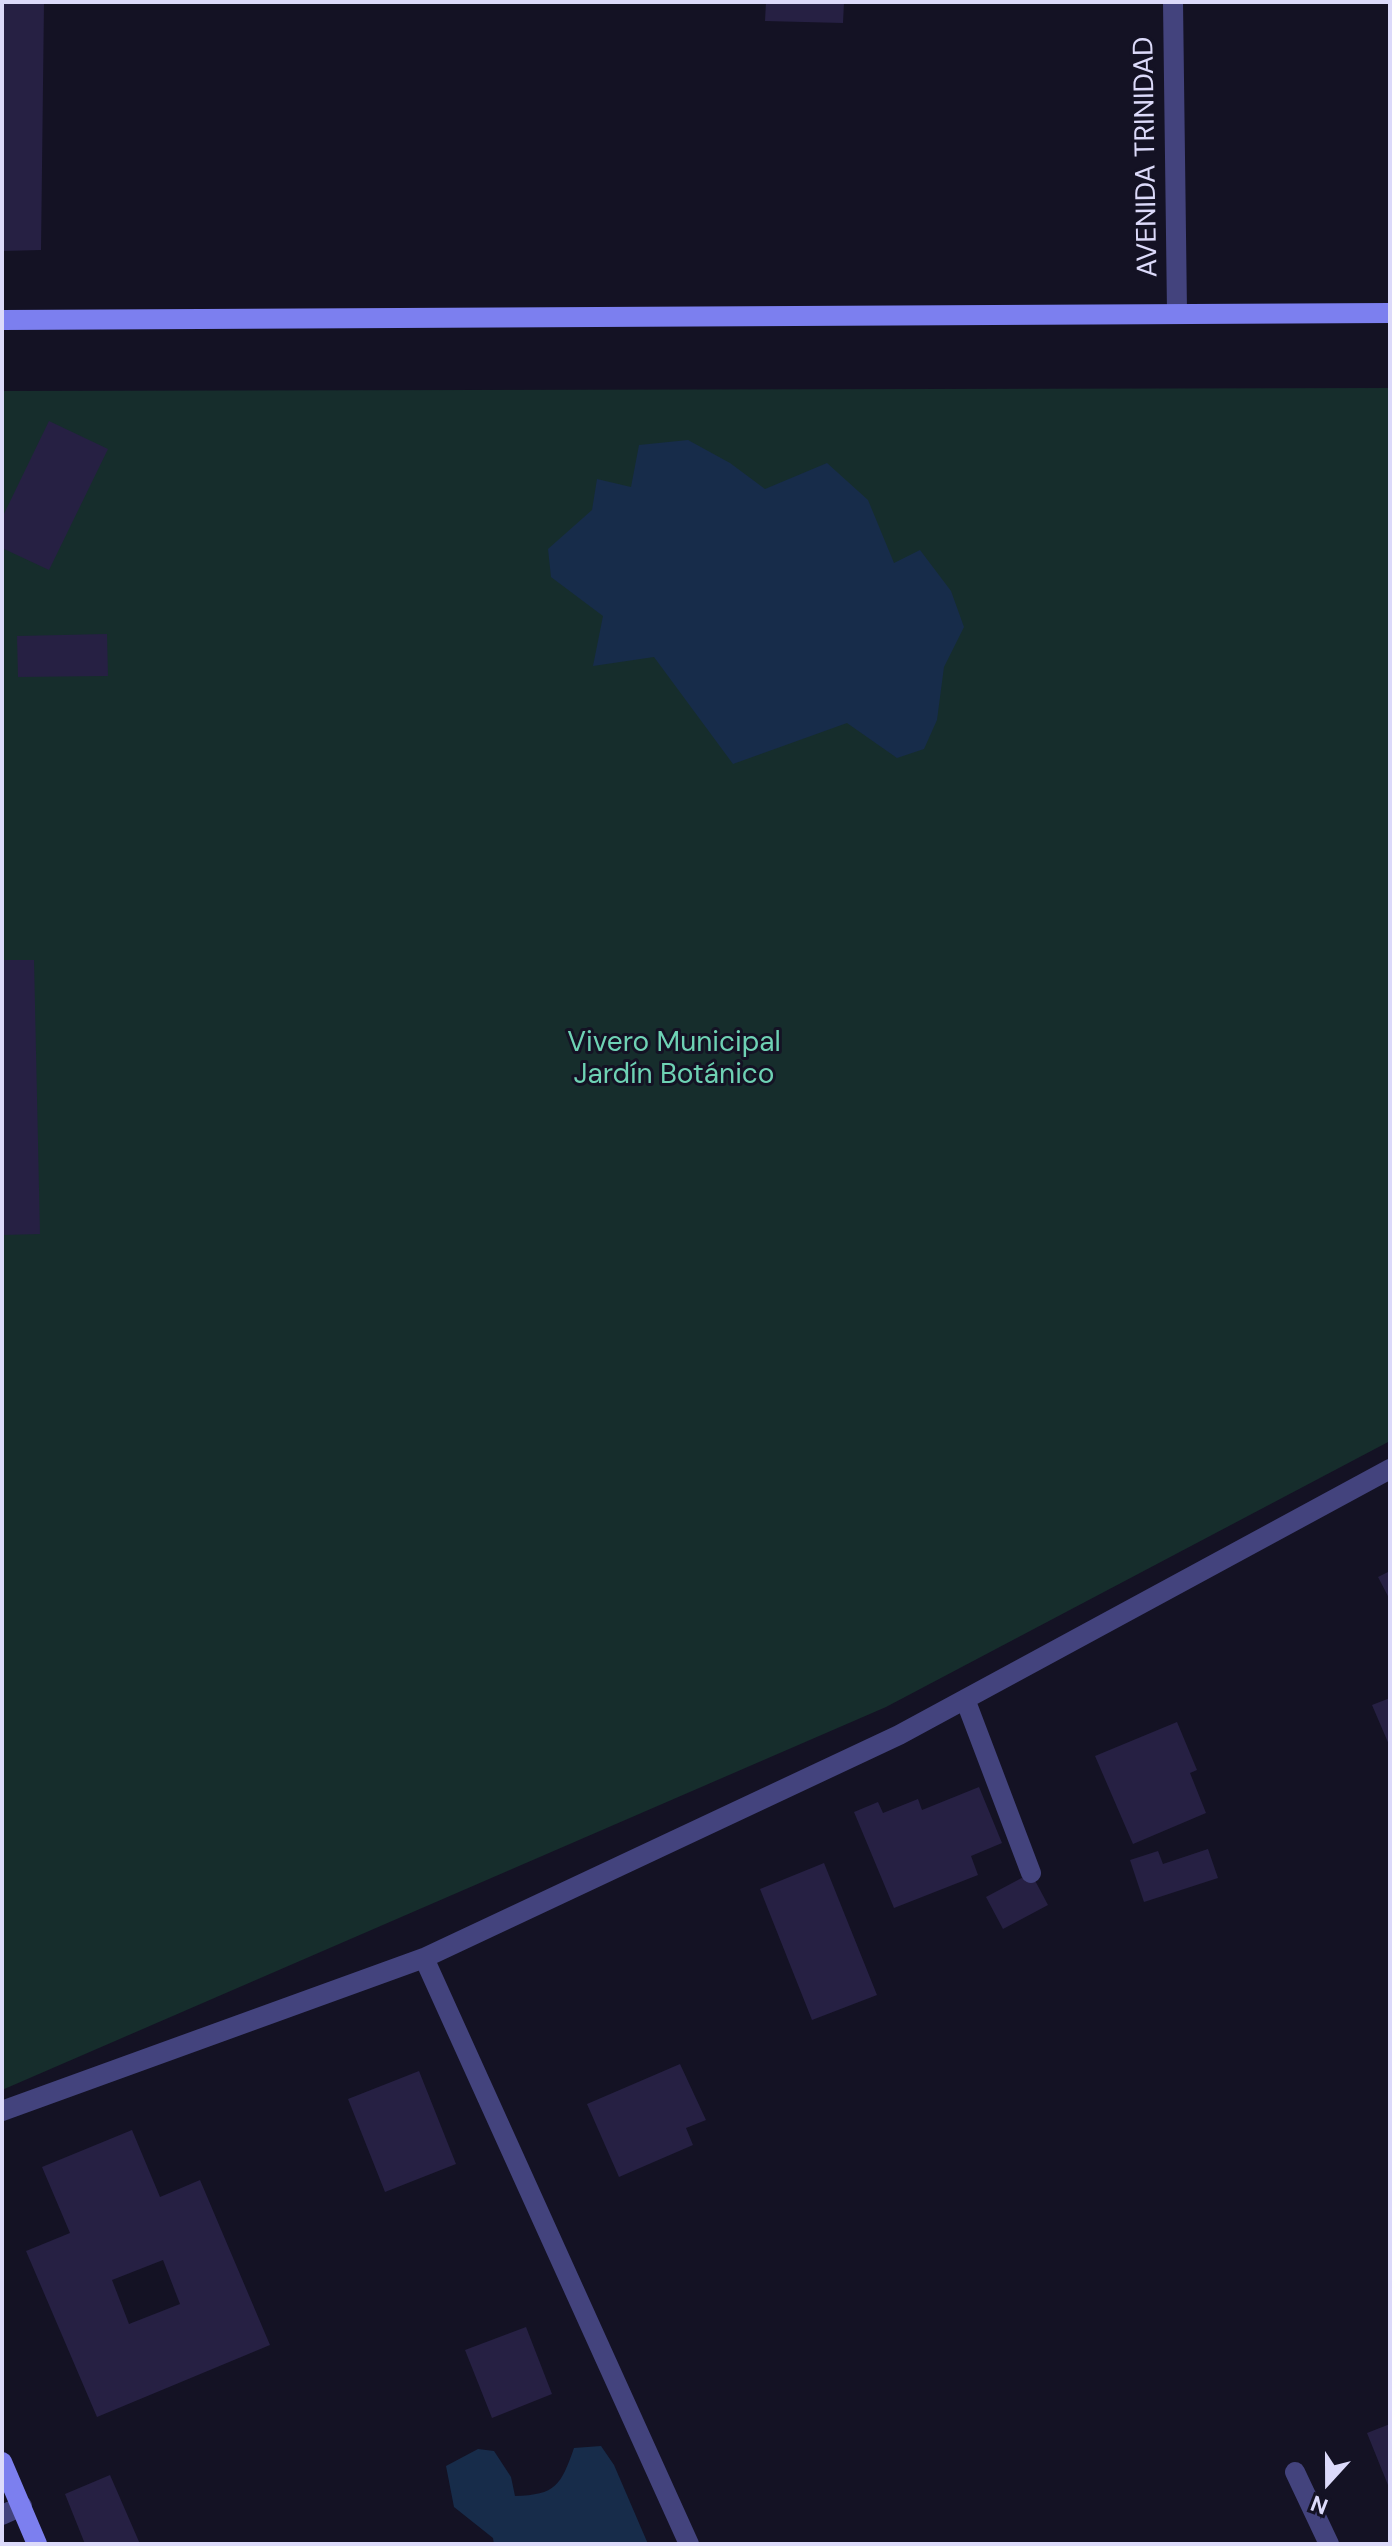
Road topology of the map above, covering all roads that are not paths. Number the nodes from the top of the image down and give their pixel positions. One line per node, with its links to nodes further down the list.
1 (1173, 2): 2 (street, AVENIDA TRINIDAD)
2 (1177, 312): 3 (street); 4 (street)
3 (1390, 313)
4 (2, 320)
5 (1390, 1469): 6 (street)
6 (965, 1699): 7 (street); 8 (street)
7 (1031, 1873)
8 (424, 1958): 9 (street); 15 (street)
9 (2, 2111)
10 (2, 2462): 12 (street)
11 (1295, 2472): 16 (street)
12 (22, 2506): 13 (street); 14 (street)
13 (2, 2515)
14 (37, 2544)
15 (689, 2544)
16 (1329, 2544)

